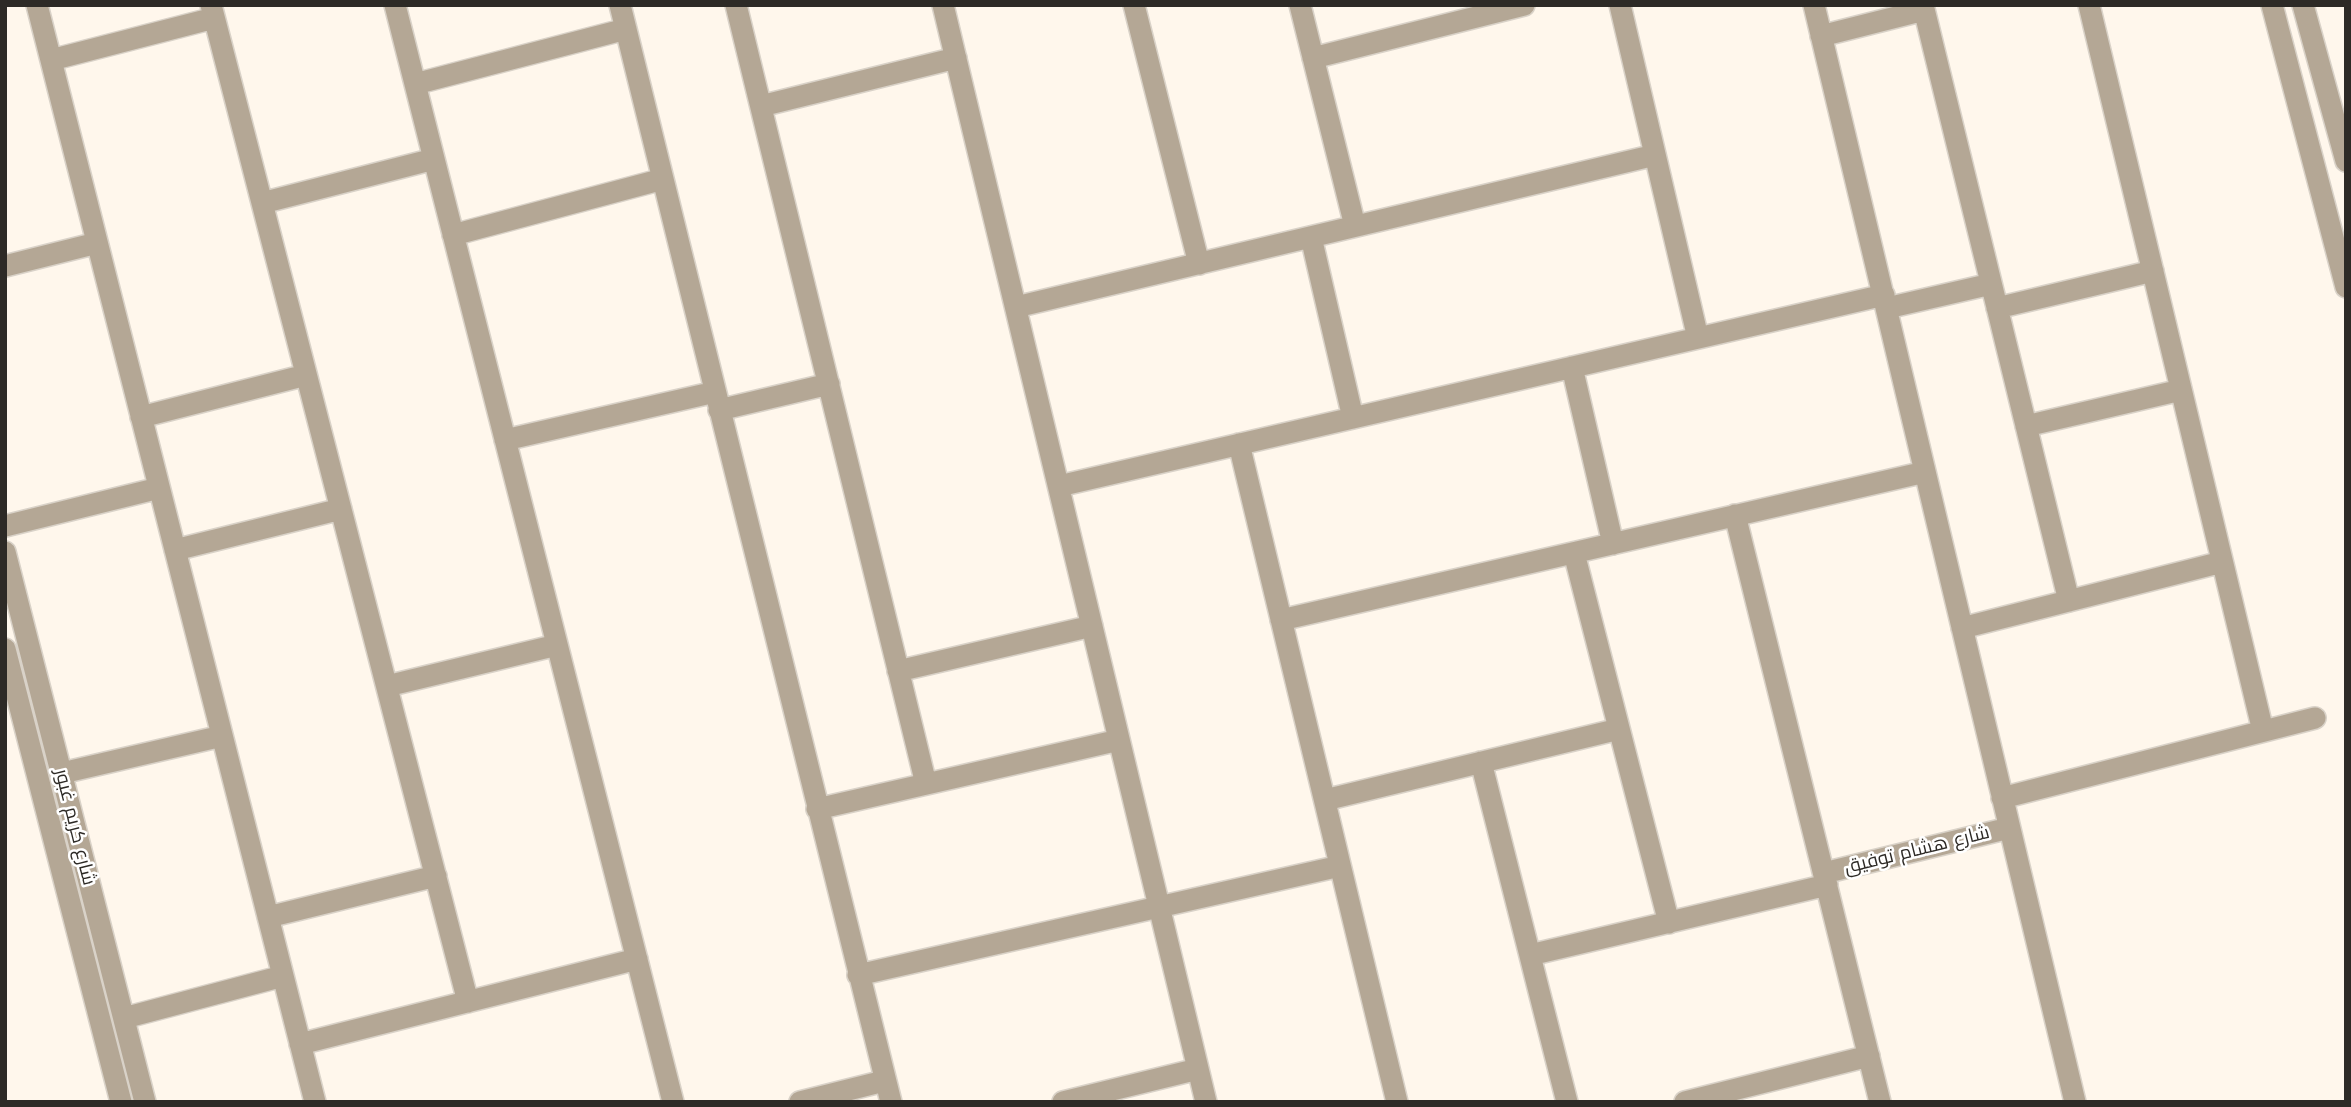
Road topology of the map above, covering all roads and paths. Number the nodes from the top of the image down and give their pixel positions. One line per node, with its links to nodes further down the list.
1 (37, 5): 20 (street)
2 (395, 5): 21 (street)
3 (736, 5): 22 (street)
4 (943, 5): 18 (street)
5 (1134, 5): 33 (street)
6 (1300, 5): 19 (street)
7 (1524, 5): 16 (street)
8 (1620, 5): 23 (street)
9 (1814, 5): 17 (street)
10 (2089, 5): 35 (street)
11 (2272, 5): 28 (street)
12 (2303, 5): 25 (street)
13 (1923, 8): 17 (street); 36 (street)
14 (212, 11): 20 (street); 27 (street)
15 (626, 12): 21 (street); 26 (street)
16 (1456, 13): 19 (street)
17 (1821, 36): 38 (street)
18 (956, 58): 22 (street); 39 (street)
19 (1313, 58): 29 (street)
20 (51, 60): 32 (street)
21 (415, 84): 24 (street)
22 (761, 106): 44 (street)
23 (1655, 156): 29 (street); 41 (street)
24 (434, 159): 27 (street); 30 (street)
25 (2346, 161)
26 (663, 180): 30 (street); 46 (street)
27 (262, 203): 43 (street)
28 (2337, 221): 37 (street)
29 (1355, 226): 31 (street)
30 (453, 235): 50 (street)
31 (1311, 237): 33 (street); 48 (street)
32 (97, 243): 34 (street); 47 (street)
33 (1199, 264): 39 (street)
34 (5, 266)
35 (2153, 271): 40 (street); 45 (street)
36 (1991, 284): 38 (street); 40 (street)
37 (2346, 287)
38 (1886, 301): 41 (street); 52 (street)
39 (1016, 307): 53 (street)
40 (1997, 308): 49 (street)
41 (1698, 338): 42 (street)
42 (1572, 367): 48 (street); 58 (street)
43 (306, 375): 47 (street); 55 (street)
44 (829, 384): 46 (street); 70 (street)
45 (2181, 390): 49 (street); 62 (street)
46 (717, 401): 50 (street); 82 (street)
47 (141, 417): 54 (street)
48 (1353, 418): 51 (street)
49 (2026, 426): 64 (street)
50 (505, 440): 68 (street)
51 (1239, 444): 53 (street); 65 (street)
52 (1925, 472): 56 (street); 67 (street)
53 (1059, 485): 66 (street)
54 (159, 488): 57 (street); 59 (street)
55 (341, 509): 59 (street); 71 (street)
56 (1735, 515): 58 (street); 86 (street)
57 (5, 526)
58 (1613, 544): 61 (street)
59 (175, 550): 75 (street)
60 (5, 551): 63 (street, شارع كريم غبور)
61 (1574, 553): 65 (street); 73 (street)
62 (2222, 562): 64 (street); 74 (street)
63 (10, 588): 78 (street, شارع كريم غبور)
64 (2068, 601): 67 (street)
65 (1281, 620): 81 (street)
66 (1092, 626): 70 (street); 76 (street)
67 (1962, 628): 80 (street)
68 (557, 645): 71 (street); 91 (street)
69 (5, 649): 100 (street, شارع كريم غبور)
70 (898, 671): 79 (street)
71 (387, 687): 85 (street)
72 (2315, 718): 74 (street)
73 (1619, 729): 77 (street); 89 (street)
74 (2263, 731): 80 (street)
75 (222, 736): 78 (street); 88 (street)
76 (1119, 740): 79 (street); 87 (street)
77 (1481, 762): 81 (street); 90 (street)
78 (62, 773): 95 (street, شارع كريم غبور)
79 (926, 784): 82 (street)
80 (2002, 798): 83 (street)
81 (1325, 800): 84 (street)
82 (817, 809): 92 (street)
83 (2009, 828): 86 (street, شارع هشام توفيق); 112 (street)
84 (1340, 866): 87 (street); 108 (street)
85 (436, 876): 88 (street); 94 (street)
86 (1825, 879): 89 (street, شارع هشام توفيق); 97 (street)
87 (1160, 907): 92 (street); 98 (street)
88 (268, 917): 93 (street)
89 (1669, 923): 90 (street, شارع هشام توفيق)
90 (1530, 955): 109 (street)
91 (637, 959): 94 (street); 103 (street)
92 (858, 975): 99 (street)
93 (283, 976): 95 (street); 96 (street)
94 (468, 1002): 96 (street)
95 (124, 1018): 101 (street, شارع كريم غبور)
96 (300, 1044): 102 (street)
97 (1869, 1056): 110 (street); 111 (street)
98 (1198, 1069): 106 (street); 107 (street)
99 (884, 1081): 104 (street); 105 (street)
100 (121, 1102)
101 (145, 1102)
102 (315, 1102)
103 (673, 1102)
104 (800, 1102)
105 (891, 1102)
106 (1063, 1102)
107 (1206, 1102)
108 (1397, 1102)
109 (1567, 1102)
110 (1685, 1102)
111 (1880, 1102)
112 (2075, 1102)

